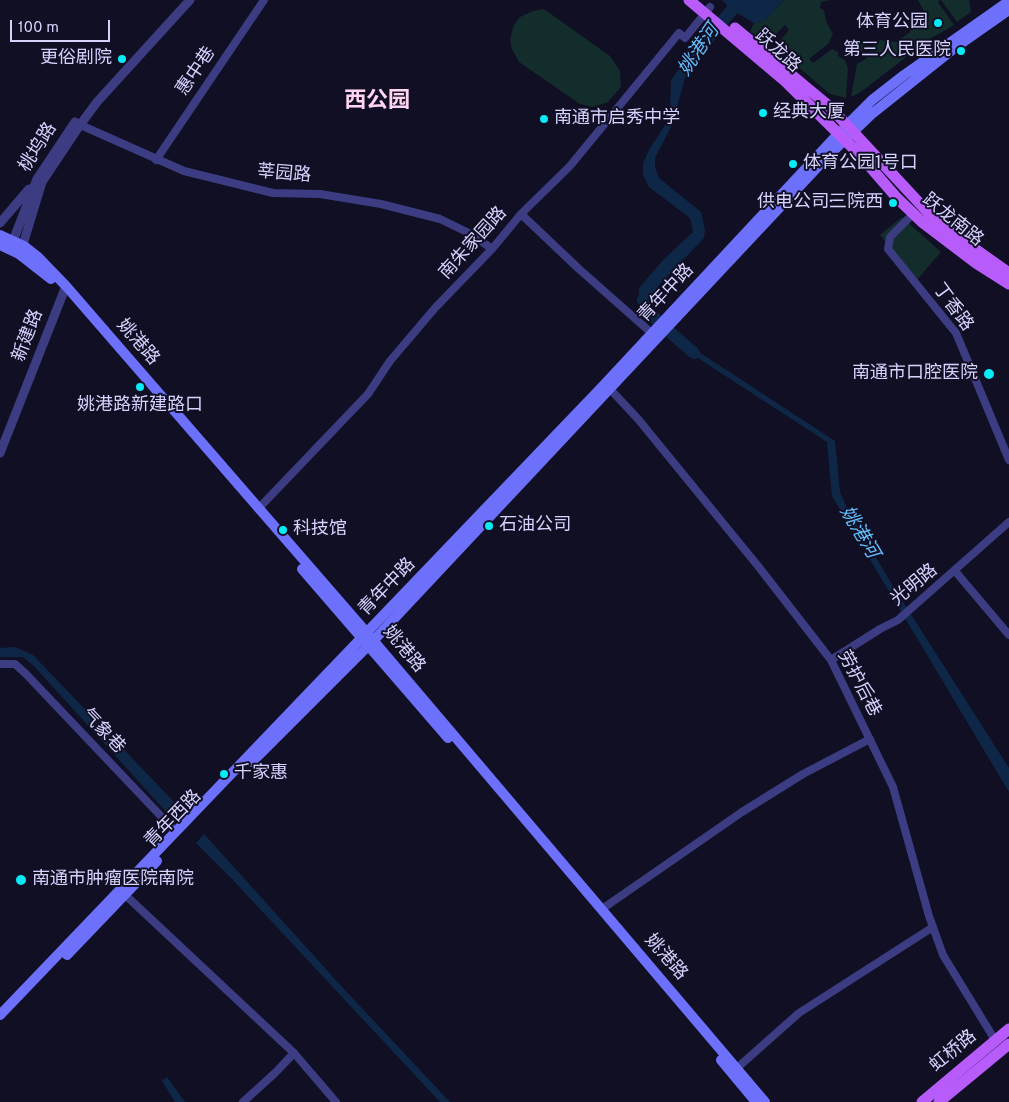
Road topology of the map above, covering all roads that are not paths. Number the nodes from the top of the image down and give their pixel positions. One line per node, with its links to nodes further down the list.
1 (190, 0): 8 (street, 桃坞路)
2 (264, 0): 11 (street, 惠中巷)
3 (690, 0): 5 (main road, 跃龙路)
4 (1009, 1): 9 (main road, 青年中路)
5 (708, 10): 7 (main road, 跃龙路); 13 (street, 南朱家园路)
6 (1009, 10): 9 (main road, 青年中路)
7 (732, 30): 9 (main road, 跃龙路); 10 (main road, 跃龙路)
8 (77, 124): 11 (street, 莘园路); 12 (street, 桃坞路); 17 (street, 桃坞路)
9 (851, 128): 10 (main road, 青年中路); 19 (main road, 跃龙南路)
10 (841, 137): 14 (main road, 跃龙南路); 22 (main road, 青年中路)
11 (156, 160): 18 (street, 莘园路)
12 (37, 179): 15 (street); 17 (street, 桃坞路)
13 (521, 214): 18 (street, 南朱家园路); 22 (street)
14 (913, 214): 20 (main road, 跃龙南路); 25 (street, 丁香路)
15 (0, 223)
16 (0, 236): 17 (main road, 姚港路)
17 (13, 247): 21 (main road, 姚港路)
18 (492, 249): 26 (street, 南朱家园路)
19 (1009, 274)
20 (1009, 284)
21 (65, 289): 24 (street, 新建路); 26 (main road, 姚港路); 30 (main road, 姚港路)
22 (655, 336): 23 (main road, 青年中路); 30 (main road, 青年中路)
23 (610, 389): 30 (main road, 青年中路); 31 (street, 劳护后巷)
24 (0, 453)
25 (1009, 460)
26 (258, 509): 30 (main road, 姚港路)
27 (1009, 522): 28 (street, 光明路)
28 (955, 571): 29 (street); 31 (street, 光明路)
29 (1009, 635)
30 (367, 640): 34 (main road, 青年西路); 35 (main road, 青年西路); 36 (main road, 姚港路); 47 (main road, 姚港路)
31 (831, 660): 33 (street, 劳护后巷)
32 (0, 664): 34 (street, 气象巷)
33 (870, 740): 36 (street); 37 (street, 劳护后巷)
34 (176, 832): 35 (main road, 青年西路)
35 (122, 892): 38 (main road, 青年西路); 39 (main road, 青年西路); 43 (street)
36 (602, 909): 44 (main road, 姚港路)
37 (933, 926): 41 (street, 劳护后巷); 44 (street)
38 (0, 1015)
39 (0, 1024)
40 (1009, 1029): 41 (main road, 虹桥路)
41 (995, 1040): 49 (main road, 虹桥路)
42 (1009, 1044): 50 (main road, 虹桥路)
43 (294, 1053): 45 (street); 46 (street)
44 (737, 1068): 48 (main road, 姚港路)
45 (244, 1102)
46 (336, 1102)
47 (756, 1102)
48 (765, 1102)
49 (922, 1102)
50 (939, 1102)

